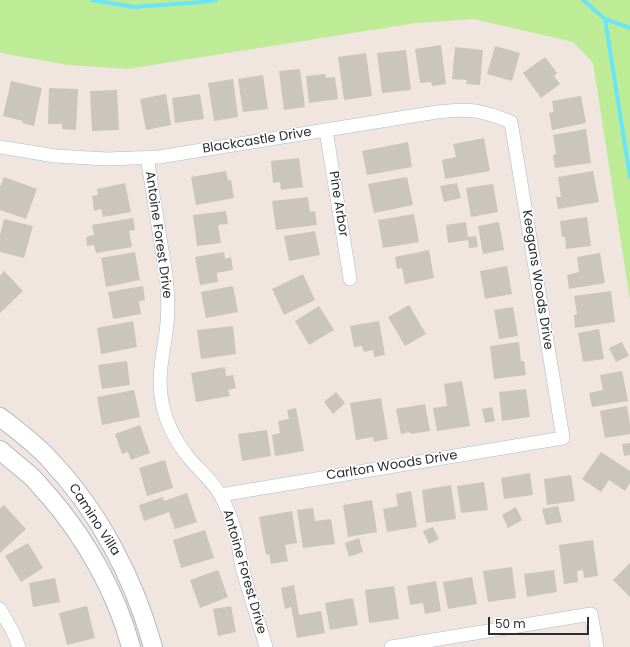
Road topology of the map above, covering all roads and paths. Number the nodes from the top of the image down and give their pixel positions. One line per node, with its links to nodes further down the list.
1 (511, 122): 2 (street, Blackcastle Drive); 7 (street, Keegans Woods Drive)
2 (326, 130): 4 (street, Blackcastle Drive); 5 (street, Pine Arbor)
3 (0, 147): 4 (street, Blackcastle Drive)
4 (147, 157): 9 (street, Antoine Forest Drive)
5 (350, 279)
6 (0, 417): 13 (street, Camino Villa)
7 (563, 438): 9 (street, Carlton Woods Drive)
8 (0, 450): 12 (street, Camino Villa)
9 (220, 495): 14 (street, Antoine Forest Drive)
10 (0, 609): 11 (street)
11 (19, 647)
12 (131, 647)
13 (153, 647)
14 (266, 647)
15 (391, 647): 16 (street)
16 (597, 647)

